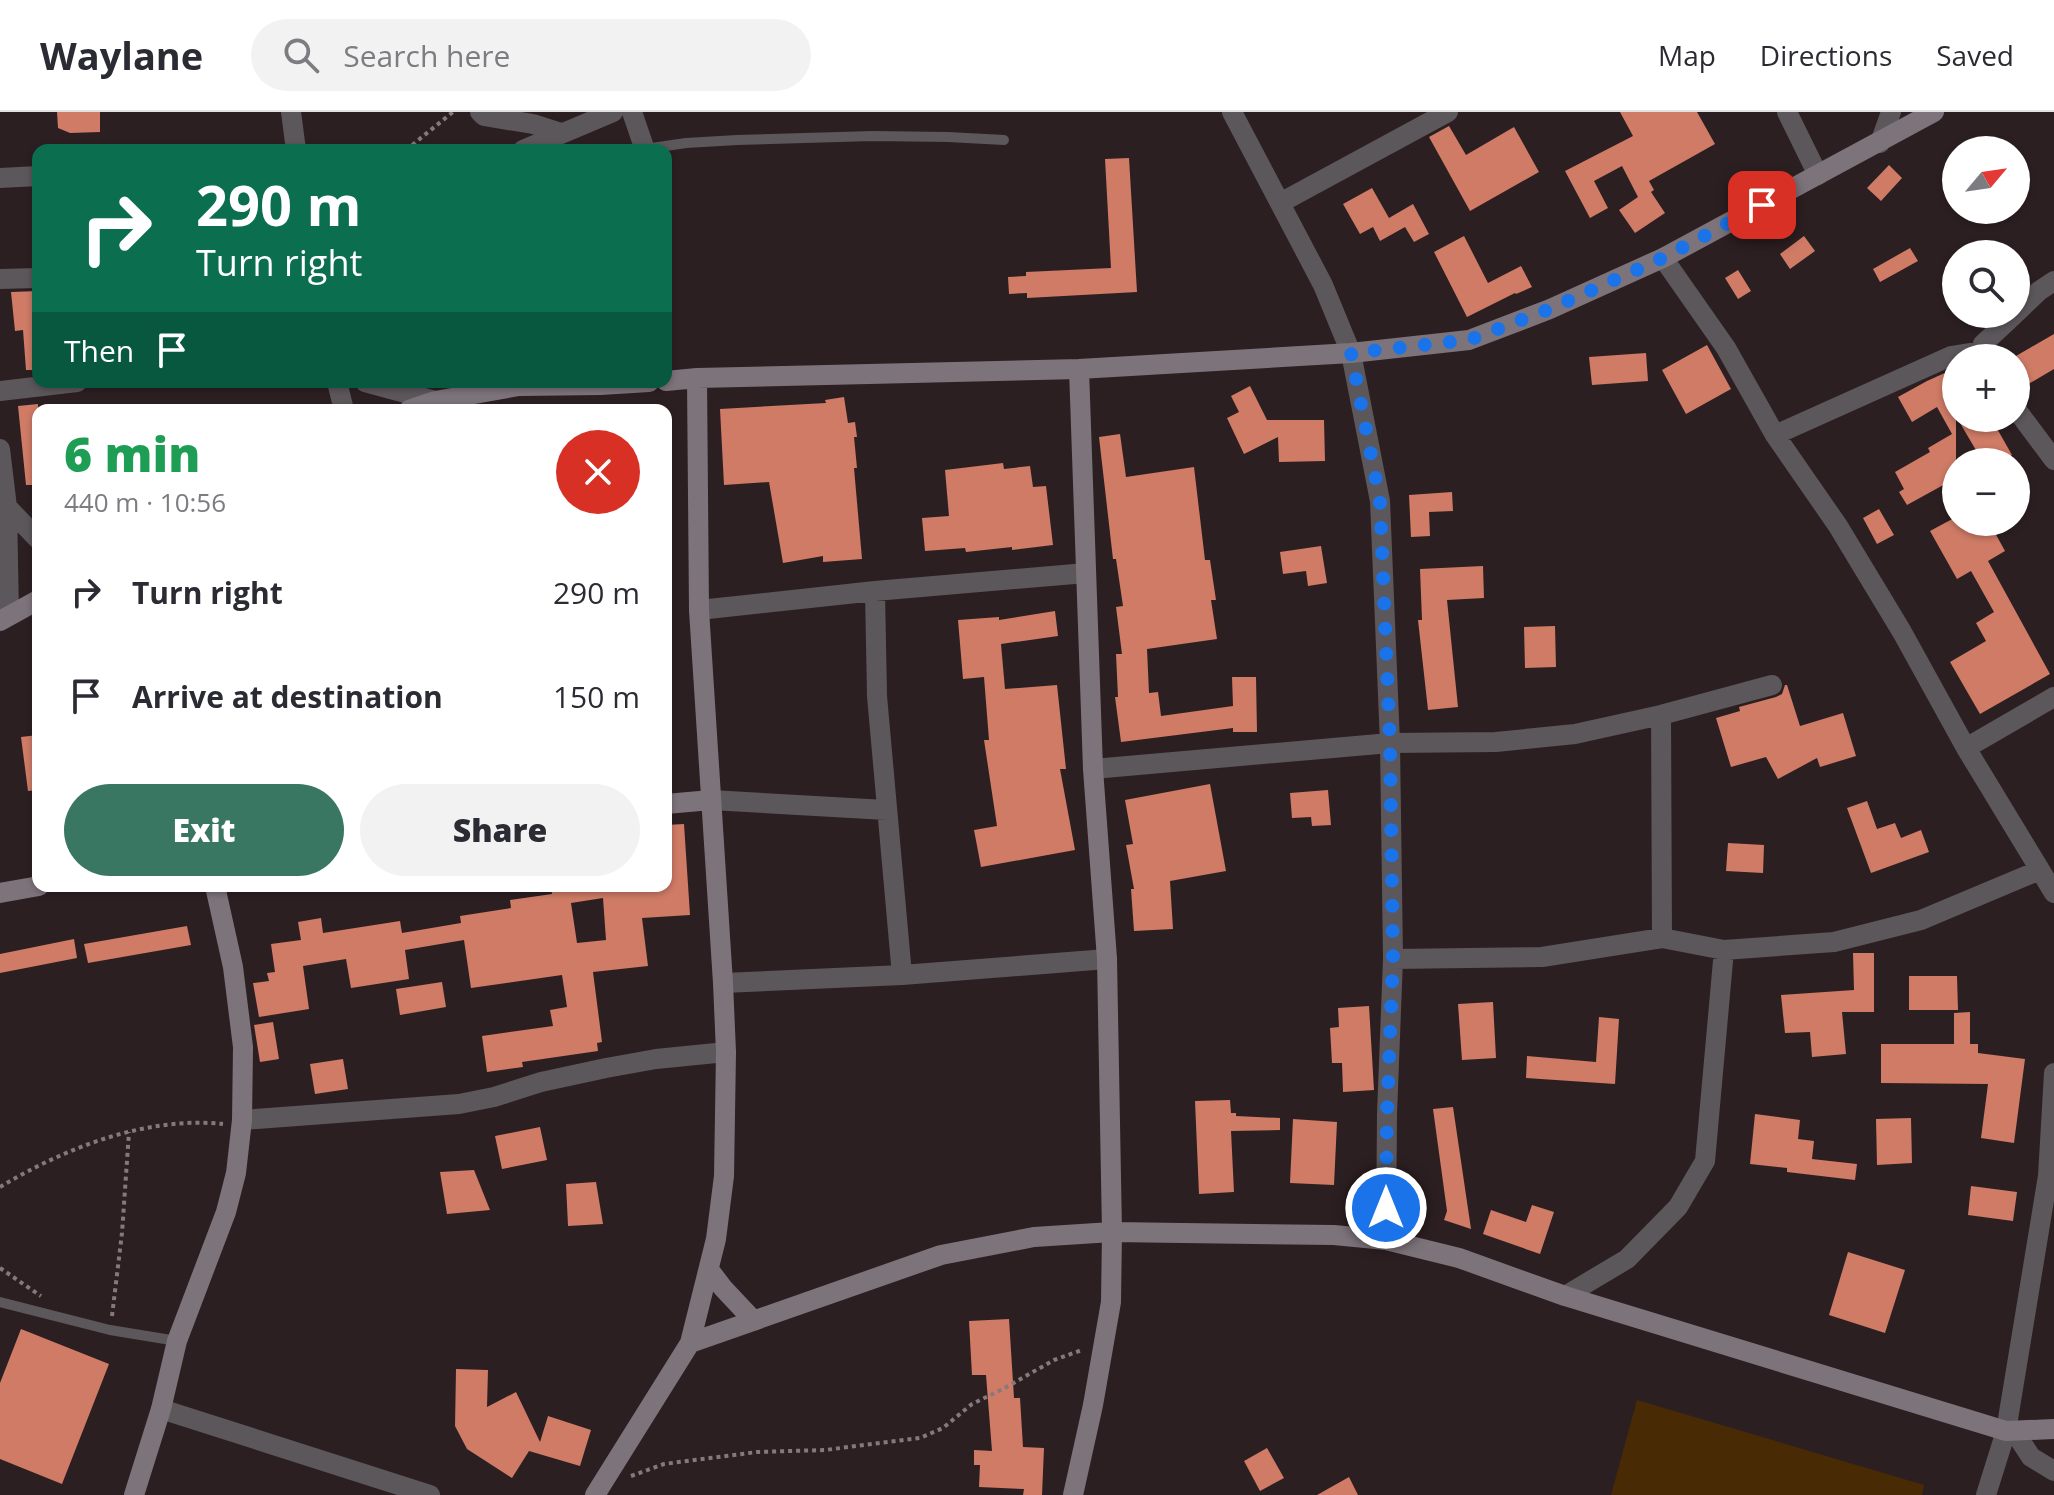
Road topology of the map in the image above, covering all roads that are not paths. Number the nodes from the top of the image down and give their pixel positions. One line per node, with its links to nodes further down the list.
1 (291, 112): 13 (street)
2 (480, 112): 10 (street)
3 (613, 112): 10 (street)
4 (632, 112): 15 (street)
5 (1232, 112): 20 (street)
6 (1448, 112): 20 (street)
7 (1787, 112): 17 (street)
8 (1891, 112): 12 (street)
9 (1934, 112): 12 (street)
10 (561, 133): 14 (street)
11 (1004, 140): 16 (lane)
12 (1880, 143): 17 (street)
13 (295, 144)
14 (536, 144)
15 (643, 144)
16 (672, 145)
17 (1818, 175): 21 (street)
18 (32, 176): 19 (street)
19 (0, 178)
20 (1280, 203): 28 (street)
21 (1663, 258): 28 (street); 40 (street)
22 (32, 278): 23 (street)
23 (0, 279)
24 (2054, 281): 25 (street)
25 (2030, 299)
26 (2000, 328): 27 (street)
27 (1983, 344)
28 (1351, 353): 30 (street); 53 (street)
29 (1942, 360): 40 (street)
30 (1079, 369): 31 (street); 45 (street)
31 (697, 378): 32 (street); 48 (street)
32 (672, 380)
33 (32, 387): 36 (street)
34 (382, 388): 37 (street)
35 (506, 388): 38 (street)
36 (0, 391)
37 (429, 404)
38 (441, 404)
39 (2030, 428): 42 (street)
40 (1775, 435): 54 (street)
41 (0, 449): 43 (street)
42 (2054, 460)
43 (7, 507): 44 (street); 49 (street)
44 (32, 533)
45 (1086, 573): 46 (street); 55 (street)
46 (875, 591): 48 (street); 58 (street)
47 (32, 603): 49 (street)
48 (699, 610): 56 (street)
49 (5, 618)
50 (1772, 685): 52 (street)
51 (2054, 697): 54 (street)
52 (1661, 715): 53 (street); 64 (street)
53 (1390, 743): 55 (street); 67 (street)
54 (1966, 748): 59 (street)
55 (1093, 769): 66 (street)
56 (711, 800): 57 (street); 58 (street); 69 (street)
57 (672, 803)
58 (886, 810): 68 (street)
59 (2040, 870): 63 (street); 65 (street)
60 (32, 887): 62 (street)
61 (216, 892): 72 (street)
62 (0, 893)
63 (2054, 893)
64 (1662, 938): 65 (street); 67 (street)
65 (1724, 950): 76 (street)
66 (1107, 959): 68 (street); 73 (street)
67 (1393, 959): 74 (street)
68 (902, 975): 69 (street)
69 (723, 983): 70 (street)
70 (726, 1052): 72 (street); 75 (street)
71 (2054, 1073): 83 (street)
72 (242, 1123): 79 (street)
73 (1112, 1232): 74 (street); 78 (street); 88 (street)
74 (1386, 1240): 76 (street)
75 (710, 1271): 78 (street); 80 (street)
76 (1565, 1296): 83 (street)
77 (0, 1302): 79 (lane)
78 (754, 1321): 80 (street)
79 (177, 1341): 81 (street)
80 (690, 1343): 85 (street)
81 (161, 1409): 86 (street); 87 (street)
82 (2054, 1429): 83 (street)
83 (2010, 1431): 84 (street); 89 (street)
84 (2054, 1471)
85 (596, 1494)
86 (134, 1495)
87 (430, 1495)
88 (1073, 1495)
89 (1986, 1495)

